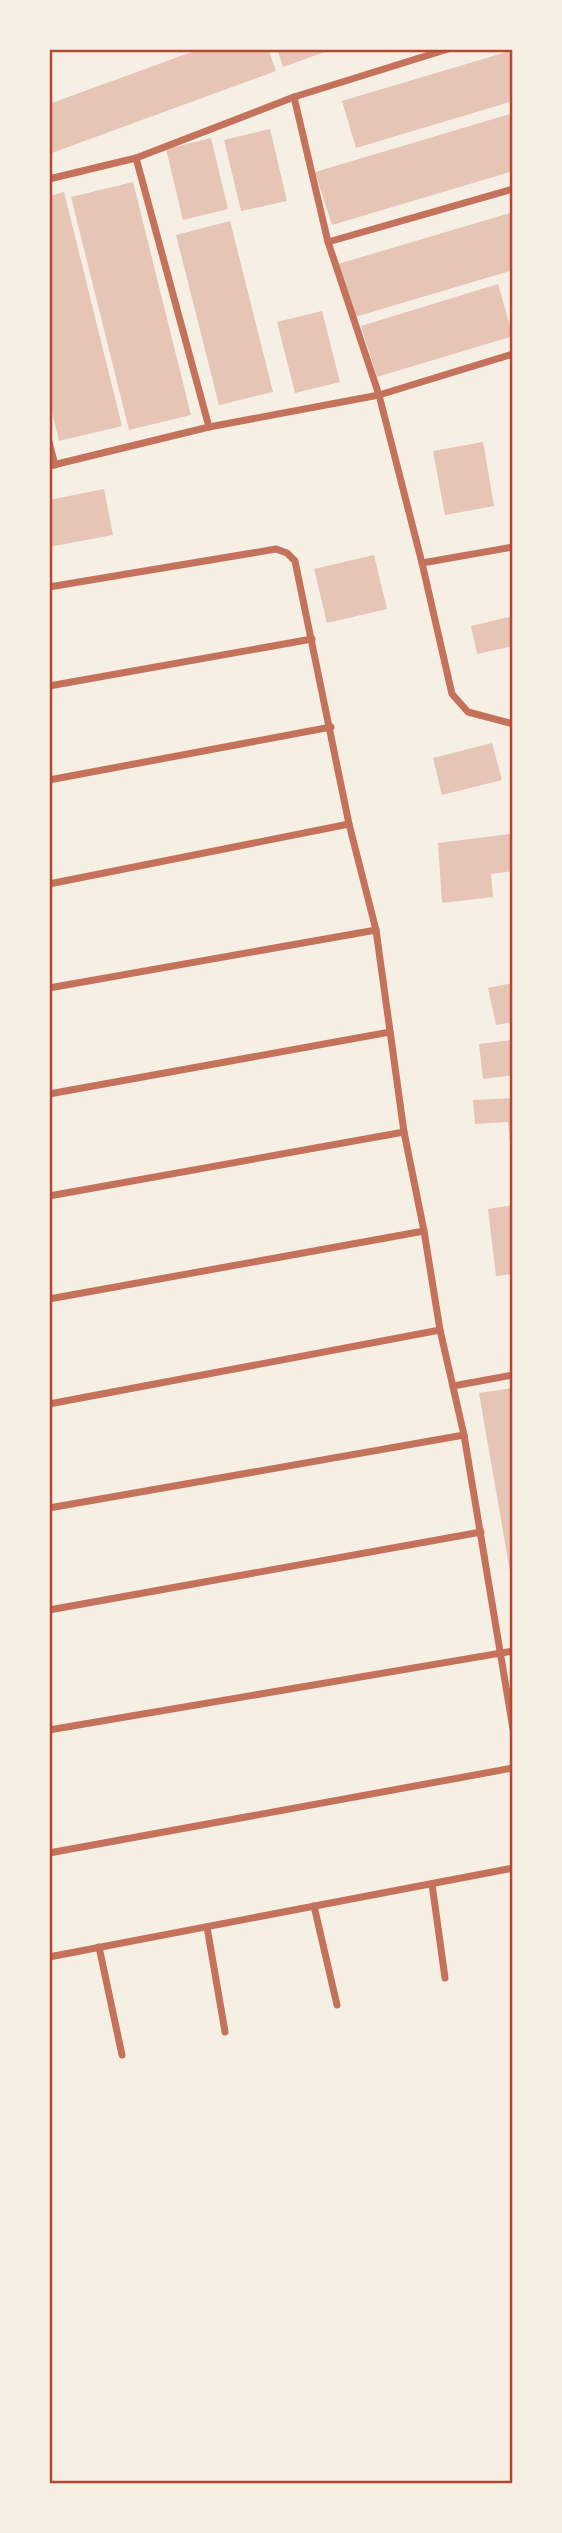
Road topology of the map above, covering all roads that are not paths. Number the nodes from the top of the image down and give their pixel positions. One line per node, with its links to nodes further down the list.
1 (448, 49): 2 (street)
2 (294, 97): 3 (street); 6 (street)
3 (136, 158): 4 (street); 9 (street)
4 (49, 179)
5 (513, 189): 6 (street)
6 (328, 242): 8 (street)
7 (513, 354): 8 (street)
8 (379, 395): 9 (street); 13 (street)
9 (209, 428): 11 (street)
10 (49, 442): 11 (street)
11 (52, 466)
12 (513, 547): 13 (street)
13 (422, 563): 17 (street)
14 (49, 587): 15 (street)
15 (312, 639): 16 (street); 18 (street)
16 (49, 686)
17 (513, 724)
18 (331, 727): 19 (street); 20 (street)
19 (49, 780)
20 (349, 824): 21 (street); 22 (street)
21 (49, 884)
22 (376, 930): 23 (street); 24 (street)
23 (49, 988)
24 (390, 1032): 25 (street); 26 (street)
25 (49, 1094)
26 (404, 1132): 27 (street); 28 (street)
27 (49, 1196)
28 (424, 1231): 29 (street); 30 (street)
29 (49, 1299)
30 (440, 1331): 32 (street); 33 (street)
31 (513, 1375): 32 (street)
32 (453, 1386): 34 (street)
33 (49, 1404)
34 (464, 1434): 35 (street); 36 (street)
35 (49, 1508)
36 (481, 1532): 37 (street); 39 (street)
37 (49, 1610)
38 (513, 1651): 39 (street)
39 (502, 1653): 40 (street); 41 (street)
40 (513, 1729)
41 (49, 1730)
42 (513, 1768): 43 (street)
43 (49, 1853)
44 (513, 1868): 45 (street)
45 (432, 1884): 46 (street); 50 (street)
46 (314, 1906): 47 (street); 51 (street)
47 (207, 1927): 48 (street); 52 (street)
48 (99, 1947): 49 (street); 53 (street)
49 (49, 1957)
50 (445, 1978)
51 (337, 2005)
52 (225, 2032)
53 (122, 2055)

